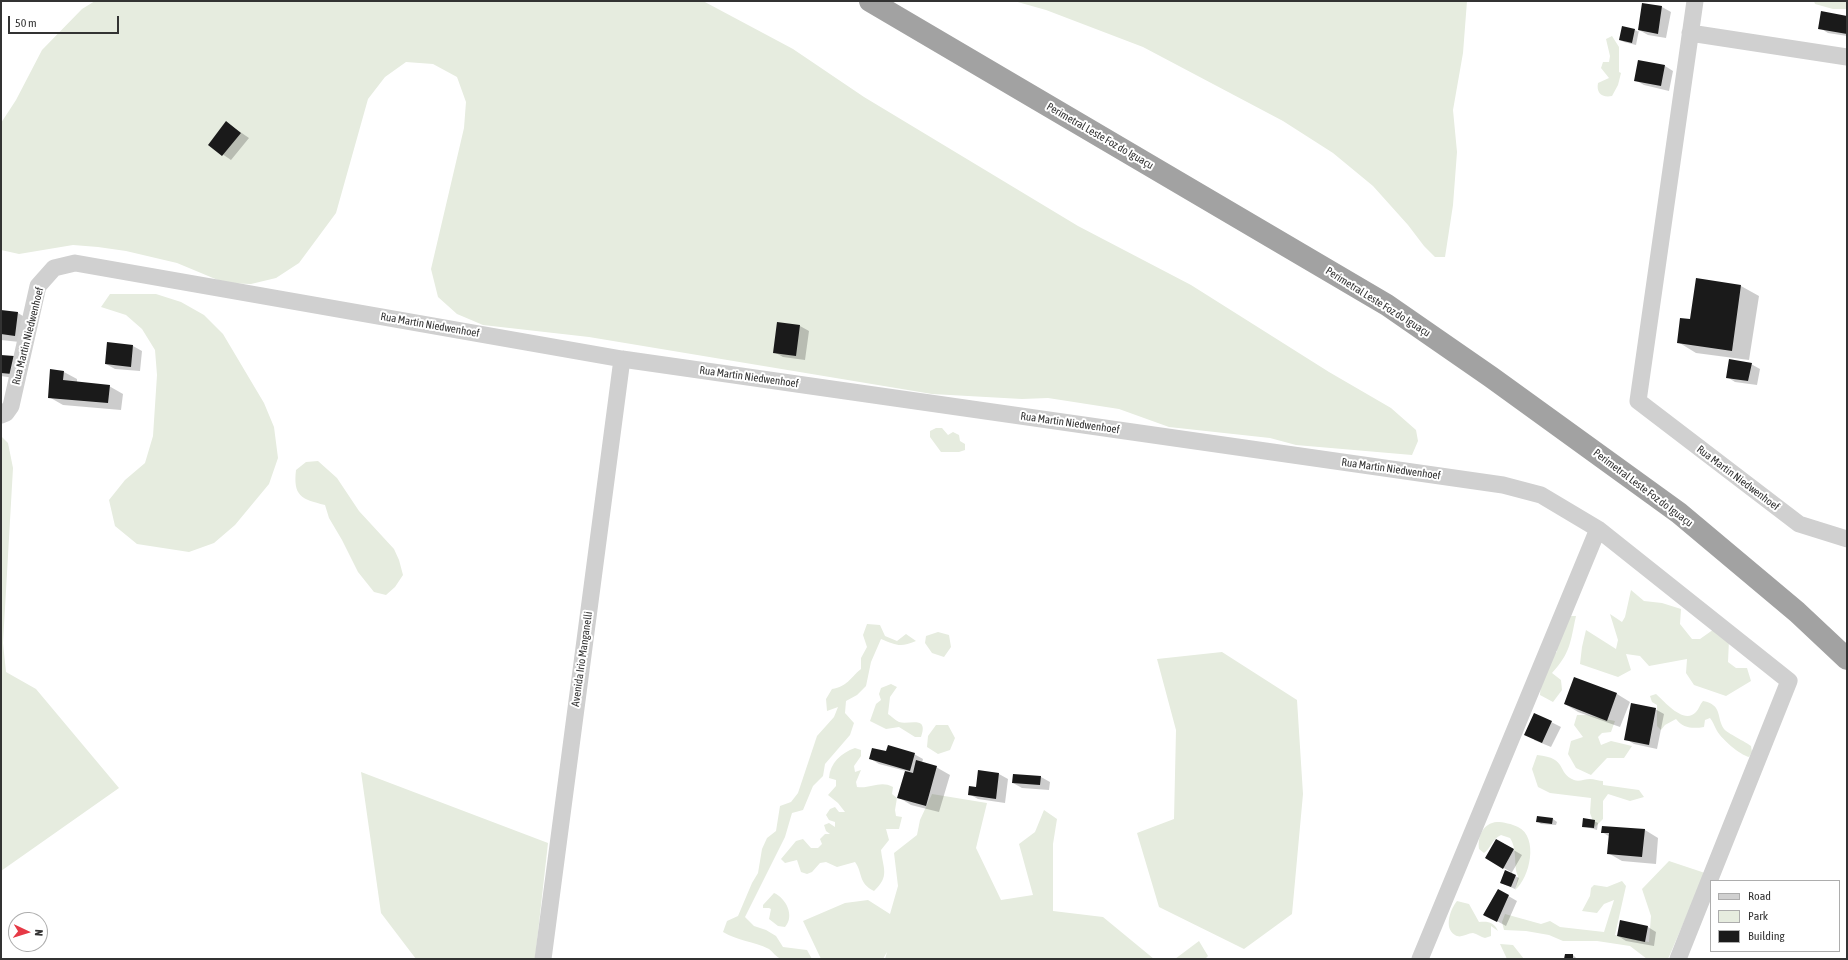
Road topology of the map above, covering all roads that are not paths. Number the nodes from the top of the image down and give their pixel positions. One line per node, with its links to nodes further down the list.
1 (870, 1): 9 (highway, Perimetral Leste Foz do Iguaçu)
2 (1694, 1): 3 (street)
3 (1690, 33): 4 (street); 8 (street, Rua Martin Niedwenhoef)
4 (1847, 56)
5 (622, 359): 6 (street, Rua Martin Niedwenhoef); 7 (street, Rua Martin Niedwenhoef); 10 (street, Avenida Irio Manganelli)
6 (1, 415)
7 (1598, 529): 11 (street); 12 (street, Rua Martin Niedwenhoef)
8 (1847, 539)
9 (1847, 660)
10 (543, 959)
11 (1420, 959)
12 (1678, 959)

